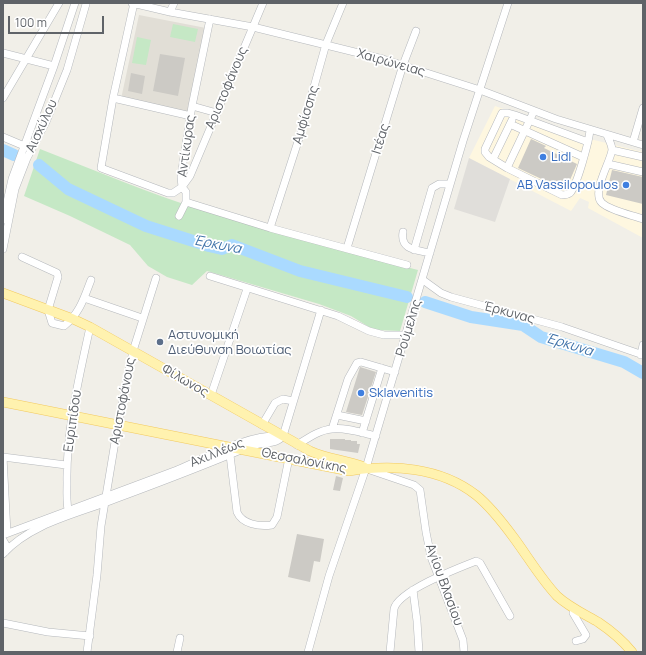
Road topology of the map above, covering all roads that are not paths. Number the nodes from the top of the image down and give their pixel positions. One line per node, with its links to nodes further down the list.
1 (59, 3): 15 (street)
2 (75, 3): 17 (street, Αισχύλου)
3 (84, 3): 39 (street, Αισχύλου)
4 (133, 3): 9 (street, Χαιρώνειας); 20 (street)
5 (174, 3): 9 (street)
6 (263, 3): 11 (street, Αριστοφάνους)
7 (343, 3): 13 (street, Αμφίσσης)
8 (508, 3): 18 (street, Ρούμελης)
9 (170, 12): 10 (street, Χαιρώνειας)
10 (210, 19): 11 (street, Χαιρώνειας); 21 (street, Αντίκυρας)
11 (253, 27): 13 (street, Χαιρώνειας); 24 (street, Αριστοφάνους)
12 (416, 31): 16 (street, Ιτέας)
13 (326, 44): 16 (street, Χαιρώνειας); 53 (street, Αμφίσσης)
14 (3, 53): 15 (street)
15 (26, 59): 17 (street); 19 (street)
16 (403, 65): 18 (street, Χαιρώνειας); 55 (street, Ιτέας)
17 (54, 66): 39 (street, Αισχύλου)
18 (480, 90): 23 (street, Χαιρώνειας); 47 (street, Ρούμελης)
19 (3, 98)
20 (113, 98): 26 (street); 48 (street, Αντίκυρας)
21 (192, 106): 24 (street); 26 (street, Αντίκυρας)
22 (643, 108): 31 (street)
23 (534, 111): 27 (street); 29 (street, Χαιρώνειας)
24 (217, 113): 48 (street, Αριστοφάνους)
25 (515, 115): 27 (street); 28 (street); 43 (street)
26 (191, 116): 48 (street, Αντίκυρας)
27 (530, 121): 30 (street); 36 (street)
28 (510, 124): 30 (street); 43 (street)
29 (590, 130): 33 (street, Χαιρώνειας); 36 (street)
30 (525, 131): 41 (street); 45 (street)
31 (635, 133): 32 (street); 37 (street)
32 (643, 134)
33 (607, 135): 35 (street, Χαιρώνειας); 40 (street)
34 (3, 138): 39 (street)
35 (624, 140): 37 (street, Χαιρώνειας); 40 (street)
36 (588, 142): 41 (street)
37 (633, 142): 38 (street, Χαιρώνειας)
38 (643, 145)
39 (28, 148): 52 (street, Αισχύλου); 56 (street, Αισχύλου)
40 (612, 149): 42 (street); 44 (street)
41 (583, 157): 45 (street)
42 (643, 157)
43 (493, 159): 45 (street)
44 (608, 164): 46 (street); 51 (street)
45 (507, 168)
46 (643, 172)
47 (450, 184): 57 (street); 58 (street, Ρούμελης)
48 (182, 187): 49 (street)
49 (186, 202): 50 (street); 53 (street)
50 (179, 216)
51 (643, 219)
52 (3, 220)
53 (270, 228): 55 (street)
54 (403, 232): 57 (street)
55 (347, 248): 60 (street)
56 (3, 249)
57 (414, 250): 58 (street)
58 (430, 253): 64 (street, Ρούμελης)
59 (22, 257): 68 (street)
60 (407, 265)
61 (210, 276): 65 (street)
62 (156, 278): 70 (street, Αριστοφάνους)
63 (91, 280): 67 (street)
64 (423, 280): 73 (street, Ρούμελης); 76 (street, Έρκυνας)
65 (247, 289): 69 (street); 79 (street)
66 (3, 293): 68 (main road, Φίλωνος)
67 (84, 298): 70 (street); 71 (street)
68 (48, 310): 71 (main road, Φίλωνος)
69 (321, 310): 73 (street); 80 (street)
70 (142, 318): 75 (street, Αριστοφάνους)
71 (73, 319): 72 (main road, Φίλωνος)
72 (90, 327): 75 (main road, Φίλωνος); 82 (street, Ευριπίδου)
73 (406, 335): 78 (street, Ρούμελης)
74 (643, 345): 76 (street)
75 (133, 351): 79 (main road, Φίλωνος); 85 (street, Αριστοφάνους)
76 (642, 355)
77 (382, 368): 78 (street); 83 (street); 84 (street)
78 (395, 372): 90 (street, Ρούμελης)
79 (211, 396): 86 (main road, Φίλωνος)
80 (293, 401): 86 (street); 89 (street)
81 (3, 402): 82 (main road, Θεσσαλονίκης)
82 (72, 415): 85 (main road, Θεσσαλονίκης); 96 (street, Ευριπίδου)
83 (337, 415): 84 (street); 87 (street)
84 (366, 421): 88 (street)
85 (118, 424): 93 (main road, Θεσσαλονίκης); 98 (street, Αριστοφάνους)
86 (262, 425): 89 (main road, Φίλωνος)
87 (332, 429): 88 (street); 91 (street)
88 (362, 433): 90 (street)
89 (283, 436): 91 (main road, Φίλωνος); 92 (street, Αχιλλέως); 93 (street, Αχιλλέως)
90 (376, 436): 97 (street, Ρούμελης)
91 (297, 444): 97 (main road, Φίλωνος)
92 (243, 449): 93 (main road, Θεσσαλονίκης); 95 (main road, Θεσσαλονίκης)
93 (230, 451): 95 (street); 98 (street, Αχιλλέως)
94 (3, 457): 96 (street); 100 (street)
95 (289, 458): 97 (main road, Θεσσαλονίκης)
96 (66, 465): 99 (street, Ευριπίδου)
97 (366, 468): 102 (street, Αγίου Βλασίου); 104 (main road, Θεσσαλονίκης); 113 (street, Ρούμελης)
98 (105, 500): 99 (street, Αχιλλέως); 107 (street, Αριστοφάνους)
99 (69, 513): 100 (street, Αχιλλέως); 101 (street, Αχιλλέως)
100 (4, 536): 101 (street)
101 (4, 553)
102 (439, 578): 103 (street); 105 (street); 110 (street, Αγίου Βλασίου)
103 (413, 590): 114 (street); 115 (street)
104 (574, 608): 109 (street); 116 (main road, Θεσσαλονίκης)
105 (510, 616)
106 (3, 623): 107 (street)
107 (90, 636): 111 (street, Αριστοφάνους)
108 (180, 638): 112 (street)
109 (576, 641)
110 (464, 651)
111 (87, 652)
112 (177, 652)
113 (308, 652)
114 (390, 652)
115 (419, 652)
116 (632, 652)

